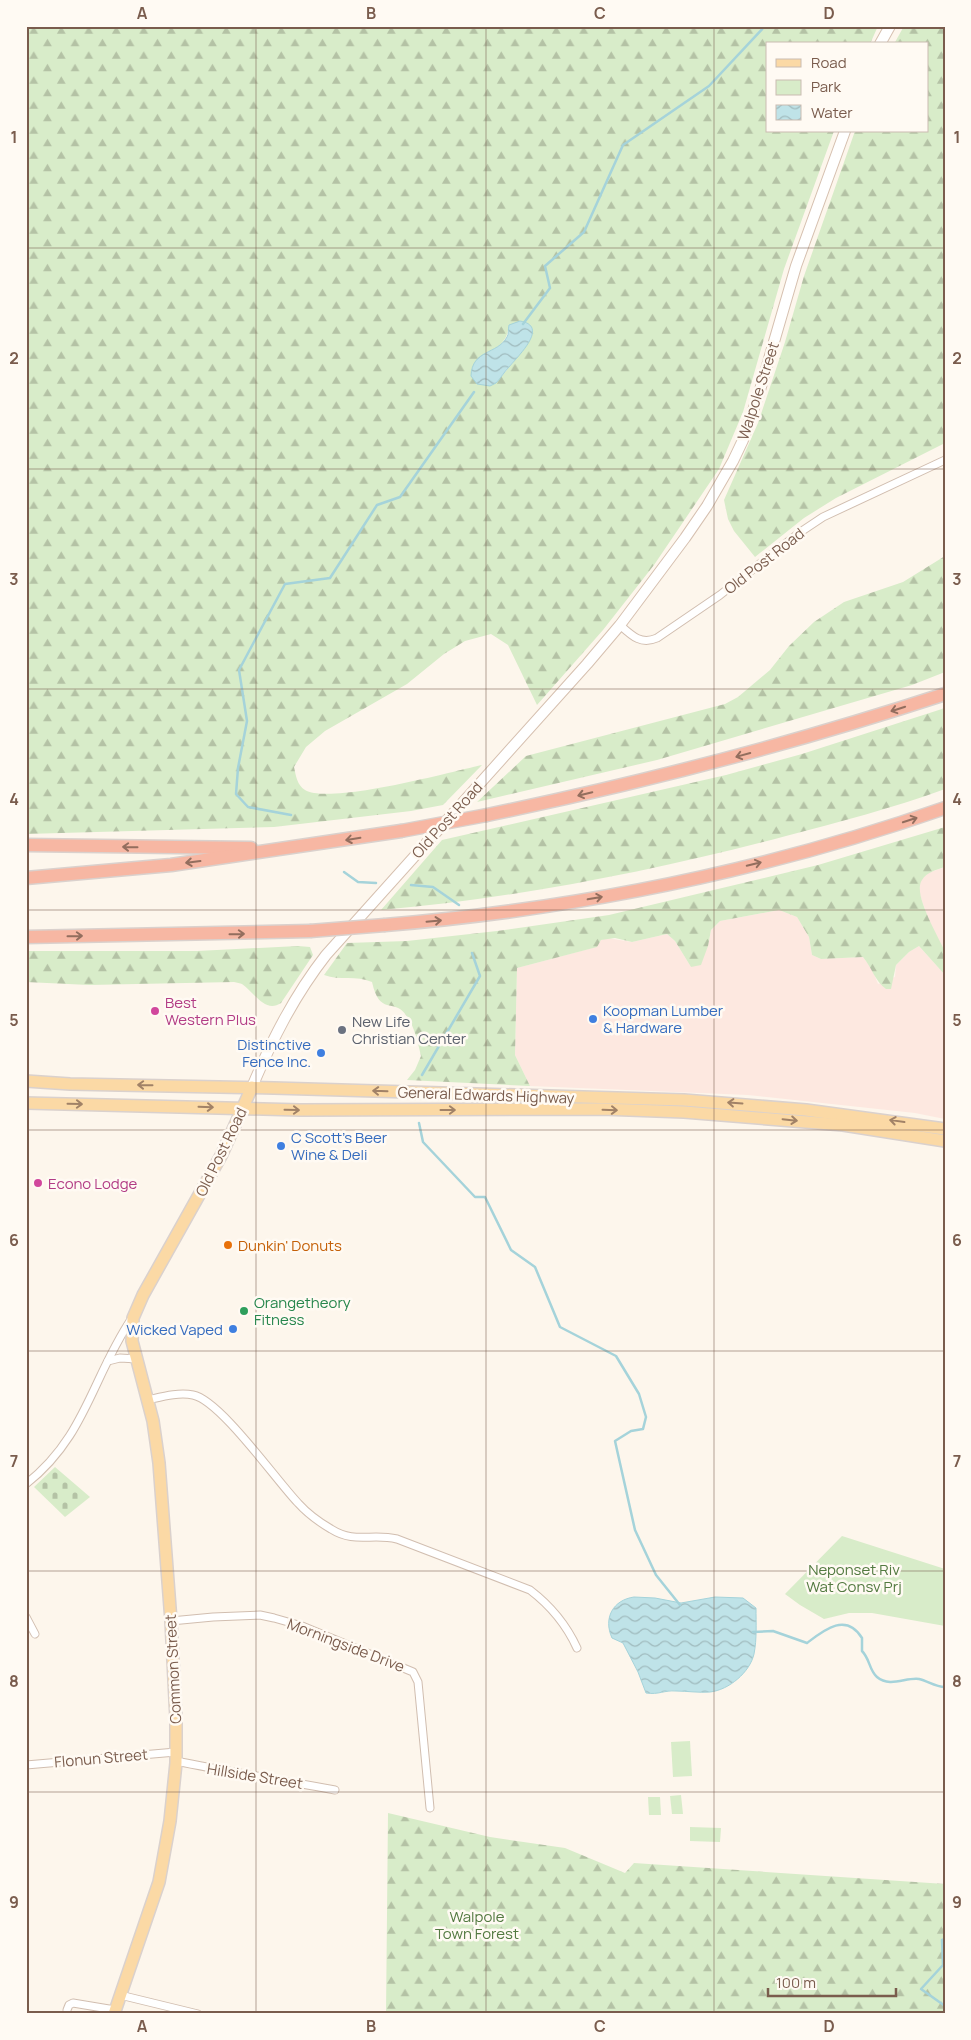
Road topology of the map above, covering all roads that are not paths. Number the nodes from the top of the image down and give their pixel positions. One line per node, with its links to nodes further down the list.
1 (890, 26): 2 (main road)
2 (881, 42)
3 (845, 132): 5 (main road, Walpole Street)
4 (945, 460): 5 (street, Old Post Road)
5 (620, 625): 13 (main road, Old Post Road)
6 (945, 694): 9 (highway, one-way to 9, bridge)
7 (945, 808): 11 (highway, one-way to 7, bridge)
8 (26, 845): 9 (highway, one-way to 8)
9 (283, 850): 10 (highway, one-way to 10)
10 (26, 878)
11 (26, 937)
12 (26, 1081): 13 (main road, General Edwards Highway, one-way to 12)
13 (252, 1087): 15 (main road, Old Post Road); 16 (main road, General Edwards Highway, one-way to 13)
14 (26, 1103): 15 (main road, General Edwards Highway, one-way to 15)
15 (243, 1109): 17 (main road, General Edwards Highway, one-way to 17); 18 (main road, Old Post Road)
16 (945, 1129)
17 (945, 1141)
18 (133, 1318): 19 (main road, Common Street); 20 (street, Old Post Road)
19 (137, 1359): 20 (street); 21 (main road, Common Street)
20 (108, 1361): 22 (street, Old Post Road)
21 (147, 1400): 24 (main road, Common Street); 26 (street)
22 (26, 1484)
23 (26, 1617): 25 (street)
24 (171, 1621): 27 (main road, Common Street); 30 (street, Morningside Drive)
25 (35, 1634)
26 (577, 1648)
27 (176, 1757): 28 (street, Flonun Street); 29 (street, Hillside Street); 31 (main road, Common Street)
28 (26, 1765)
29 (335, 1790)
30 (430, 1808)
31 (120, 1995): 33 (main road, Common Street); 34 (street)
32 (67, 2010): 33 (street)
33 (115, 2012)
34 (198, 2014)

